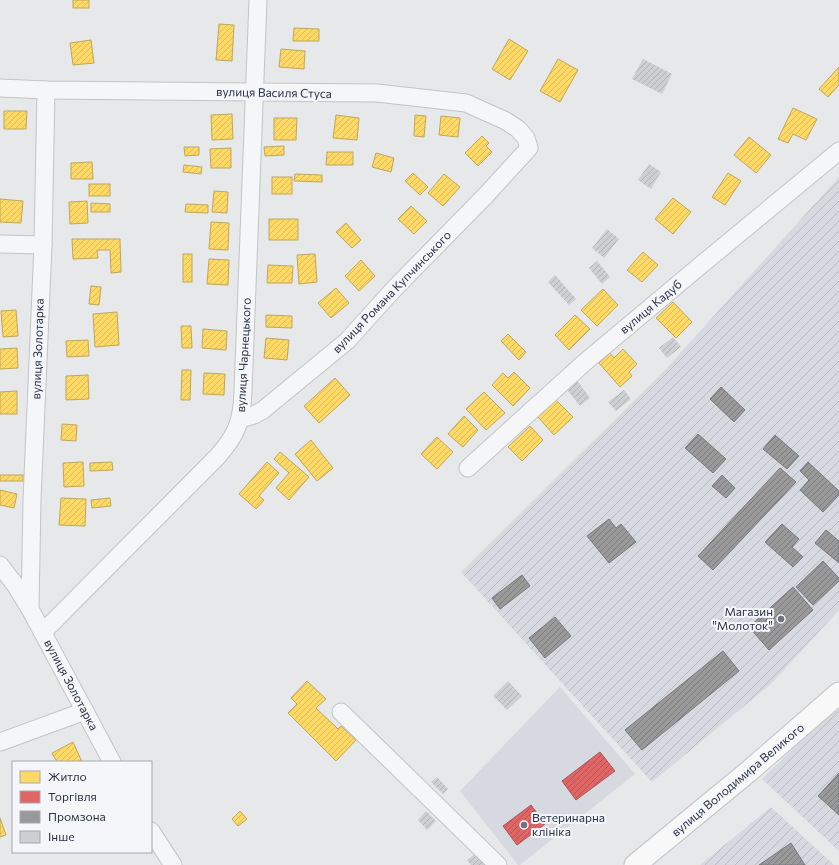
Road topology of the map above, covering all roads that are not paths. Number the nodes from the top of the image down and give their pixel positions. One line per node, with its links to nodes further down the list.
1 (258, 0): 4 (street, вулиця Чарнецького)
2 (0, 88): 3 (street, вулиця Василя Стуса)
3 (46, 90): 4 (street, вулиця Василя Стуса); 8 (street, вулиця Золотарка)
4 (254, 92): 5 (street, вулиця Василя Стуса); 9 (street, вулиця Чарнецького)
5 (530, 148): 9 (street, вулиця Романа Купчинського)
6 (839, 152): 10 (street, вулиця Кадуб)
7 (0, 244): 8 (street)
8 (43, 245): 12 (street, вулиця Золотарка)
9 (241, 419): 13 (street, вулиця Чарнецького)
10 (468, 468)
11 (0, 565): 12 (street, вулиця Золотарка)
12 (30, 609): 13 (street, вулиця Золотарка)
13 (43, 632): 15 (street, вулиця Золотарка)
14 (839, 693): 22 (main road, вулиця Володимира Великого)
15 (85, 711): 17 (street); 18 (street, вулиця Золотарка)
16 (341, 712): 21 (street)
17 (0, 742)
18 (111, 761)
19 (152, 833): 20 (street)
20 (173, 865)
21 (498, 865)
22 (635, 865)

